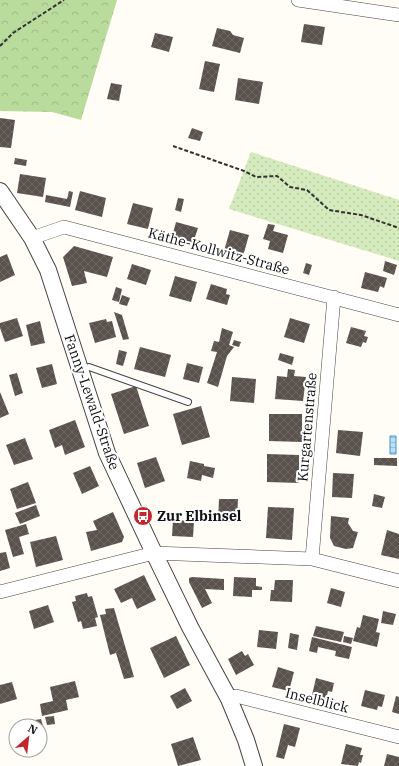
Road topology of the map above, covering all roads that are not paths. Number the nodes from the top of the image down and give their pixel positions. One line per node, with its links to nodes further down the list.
1 (298, 0): 2 (street)
2 (350, 4): 3 (street)
3 (399, 15)
4 (0, 192): 5 (street, Fanny-Lewald-Straße)
5 (32, 238): 6 (street, Käthe-Kollwitz-Straße); 8 (street, Fanny-Lewald-Straße)
6 (334, 297): 7 (street, Käthe-Kollwitz-Straße); 11 (street, Kurgartenstraße)
7 (399, 315)
8 (80, 370): 9 (lane); 10 (street, Fanny-Lewald-Straße)
9 (188, 402)
10 (154, 553): 11 (street); 13 (street); 14 (street, Fanny-Lewald-Straße)
11 (312, 559): 12 (street)
12 (399, 581)
13 (0, 592)
14 (229, 699): 15 (street, Inselblick); 16 (street, Fanny-Lewald-Straße)
15 (399, 737)
16 (254, 766)

